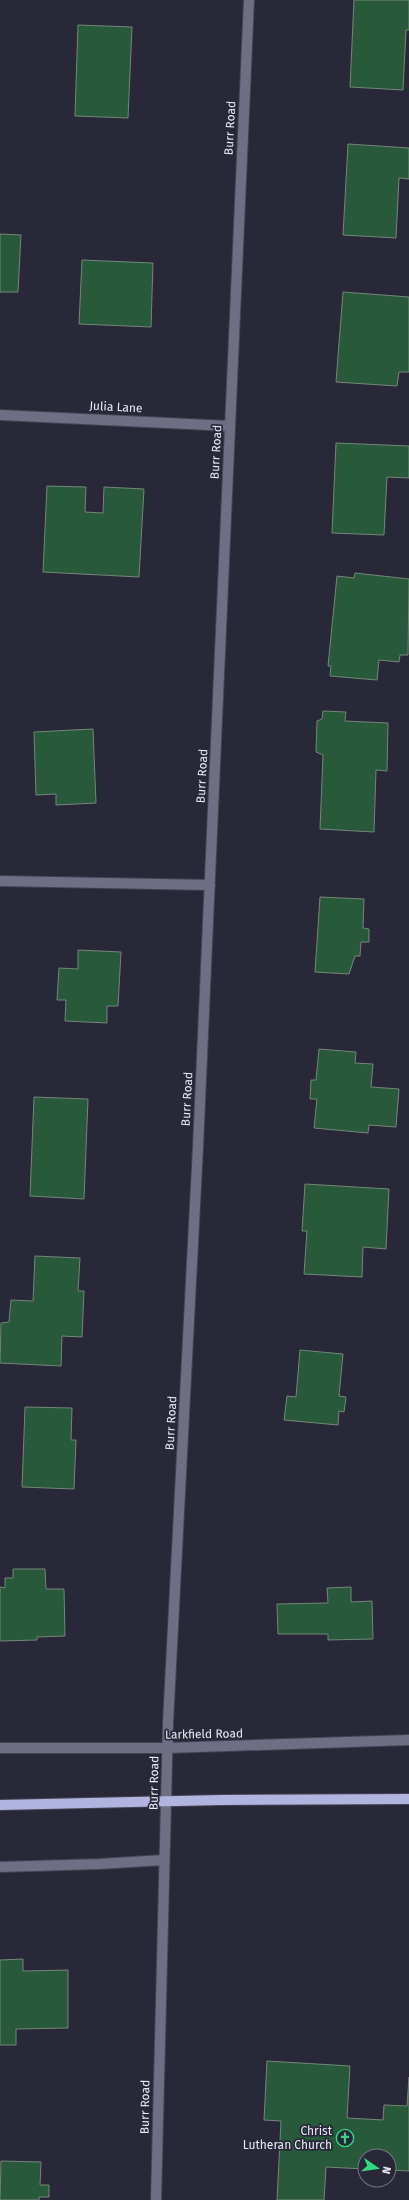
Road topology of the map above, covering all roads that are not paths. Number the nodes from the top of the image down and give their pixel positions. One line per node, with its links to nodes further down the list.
1 (249, 0): 3 (street, Burr Road)
2 (0, 415): 3 (street, Julia Lane)
3 (230, 426): 5 (street, Burr Road)
4 (0, 880): 5 (street)
5 (210, 885): 8 (street, Burr Road)
6 (409, 1740): 8 (street, Larkfield Road)
7 (0, 1748): 8 (street, Larkfield Road)
8 (167, 1748): 10 (street, Burr Road)
9 (409, 1799): 10 (main road)
10 (166, 1802): 11 (main road); 12 (street, Burr Road)
11 (0, 1805)
12 (164, 1860): 13 (street); 14 (street, Burr Road)
13 (0, 1867)
14 (156, 2200)

